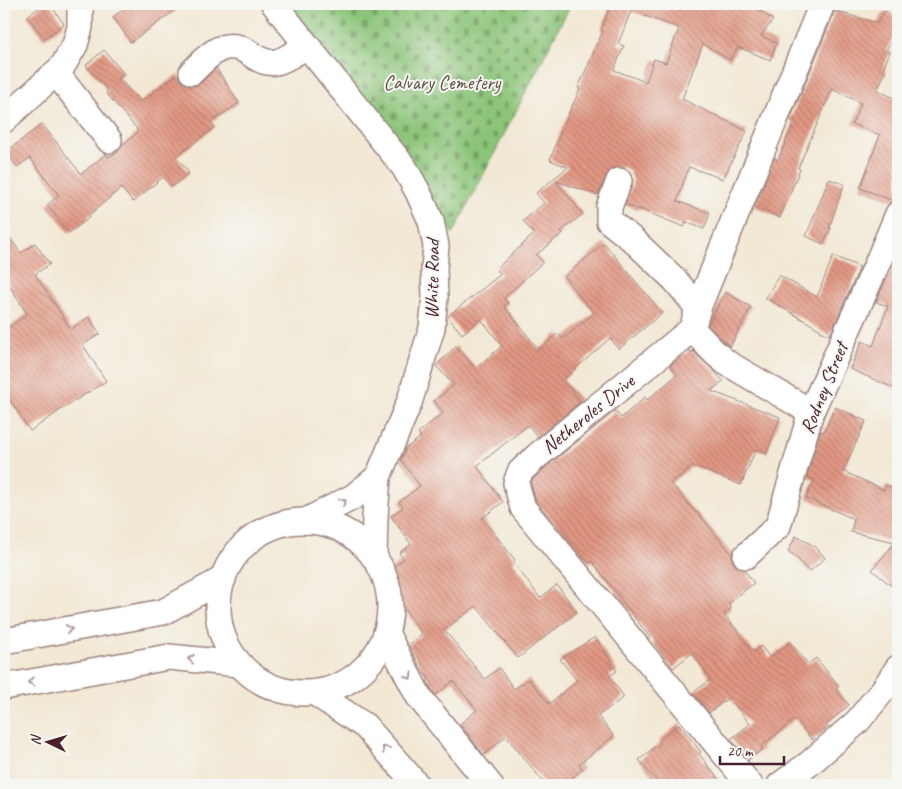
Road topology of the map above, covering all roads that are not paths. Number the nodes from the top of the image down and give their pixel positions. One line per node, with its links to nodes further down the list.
1 (80, 4): 5 (street)
2 (274, 4): 4 (street, White Road)
3 (822, 4): 11 (street, Netheroles Drive)
4 (307, 46): 6 (street); 13 (street, White Road)
5 (56, 72): 7 (street); 8 (street)
6 (192, 72)
7 (4, 120)
8 (109, 140)
9 (620, 180): 11 (street)
10 (898, 214): 12 (street, Rodney Street)
11 (695, 319): 12 (street); 26 (street, Netheroles Drive)
12 (810, 412): 16 (street, Rodney Street)
13 (378, 477): 14 (street, White Road, one-way to 13); 15 (street, White Road)
14 (306, 521): 15 (street); 17 (street)
15 (374, 556): 18 (street)
16 (746, 556)
17 (223, 579): 19 (street, one-way to 17); 20 (street)
18 (386, 633): 23 (street); 25 (street, one-way to 25)
19 (4, 641)
20 (240, 664): 22 (street, one-way to 22); 23 (street)
21 (898, 668): 27 (street)
22 (4, 687)
23 (315, 693): 24 (street, one-way to 23)
24 (417, 785)
25 (490, 785)
26 (750, 785)
27 (780, 785)

